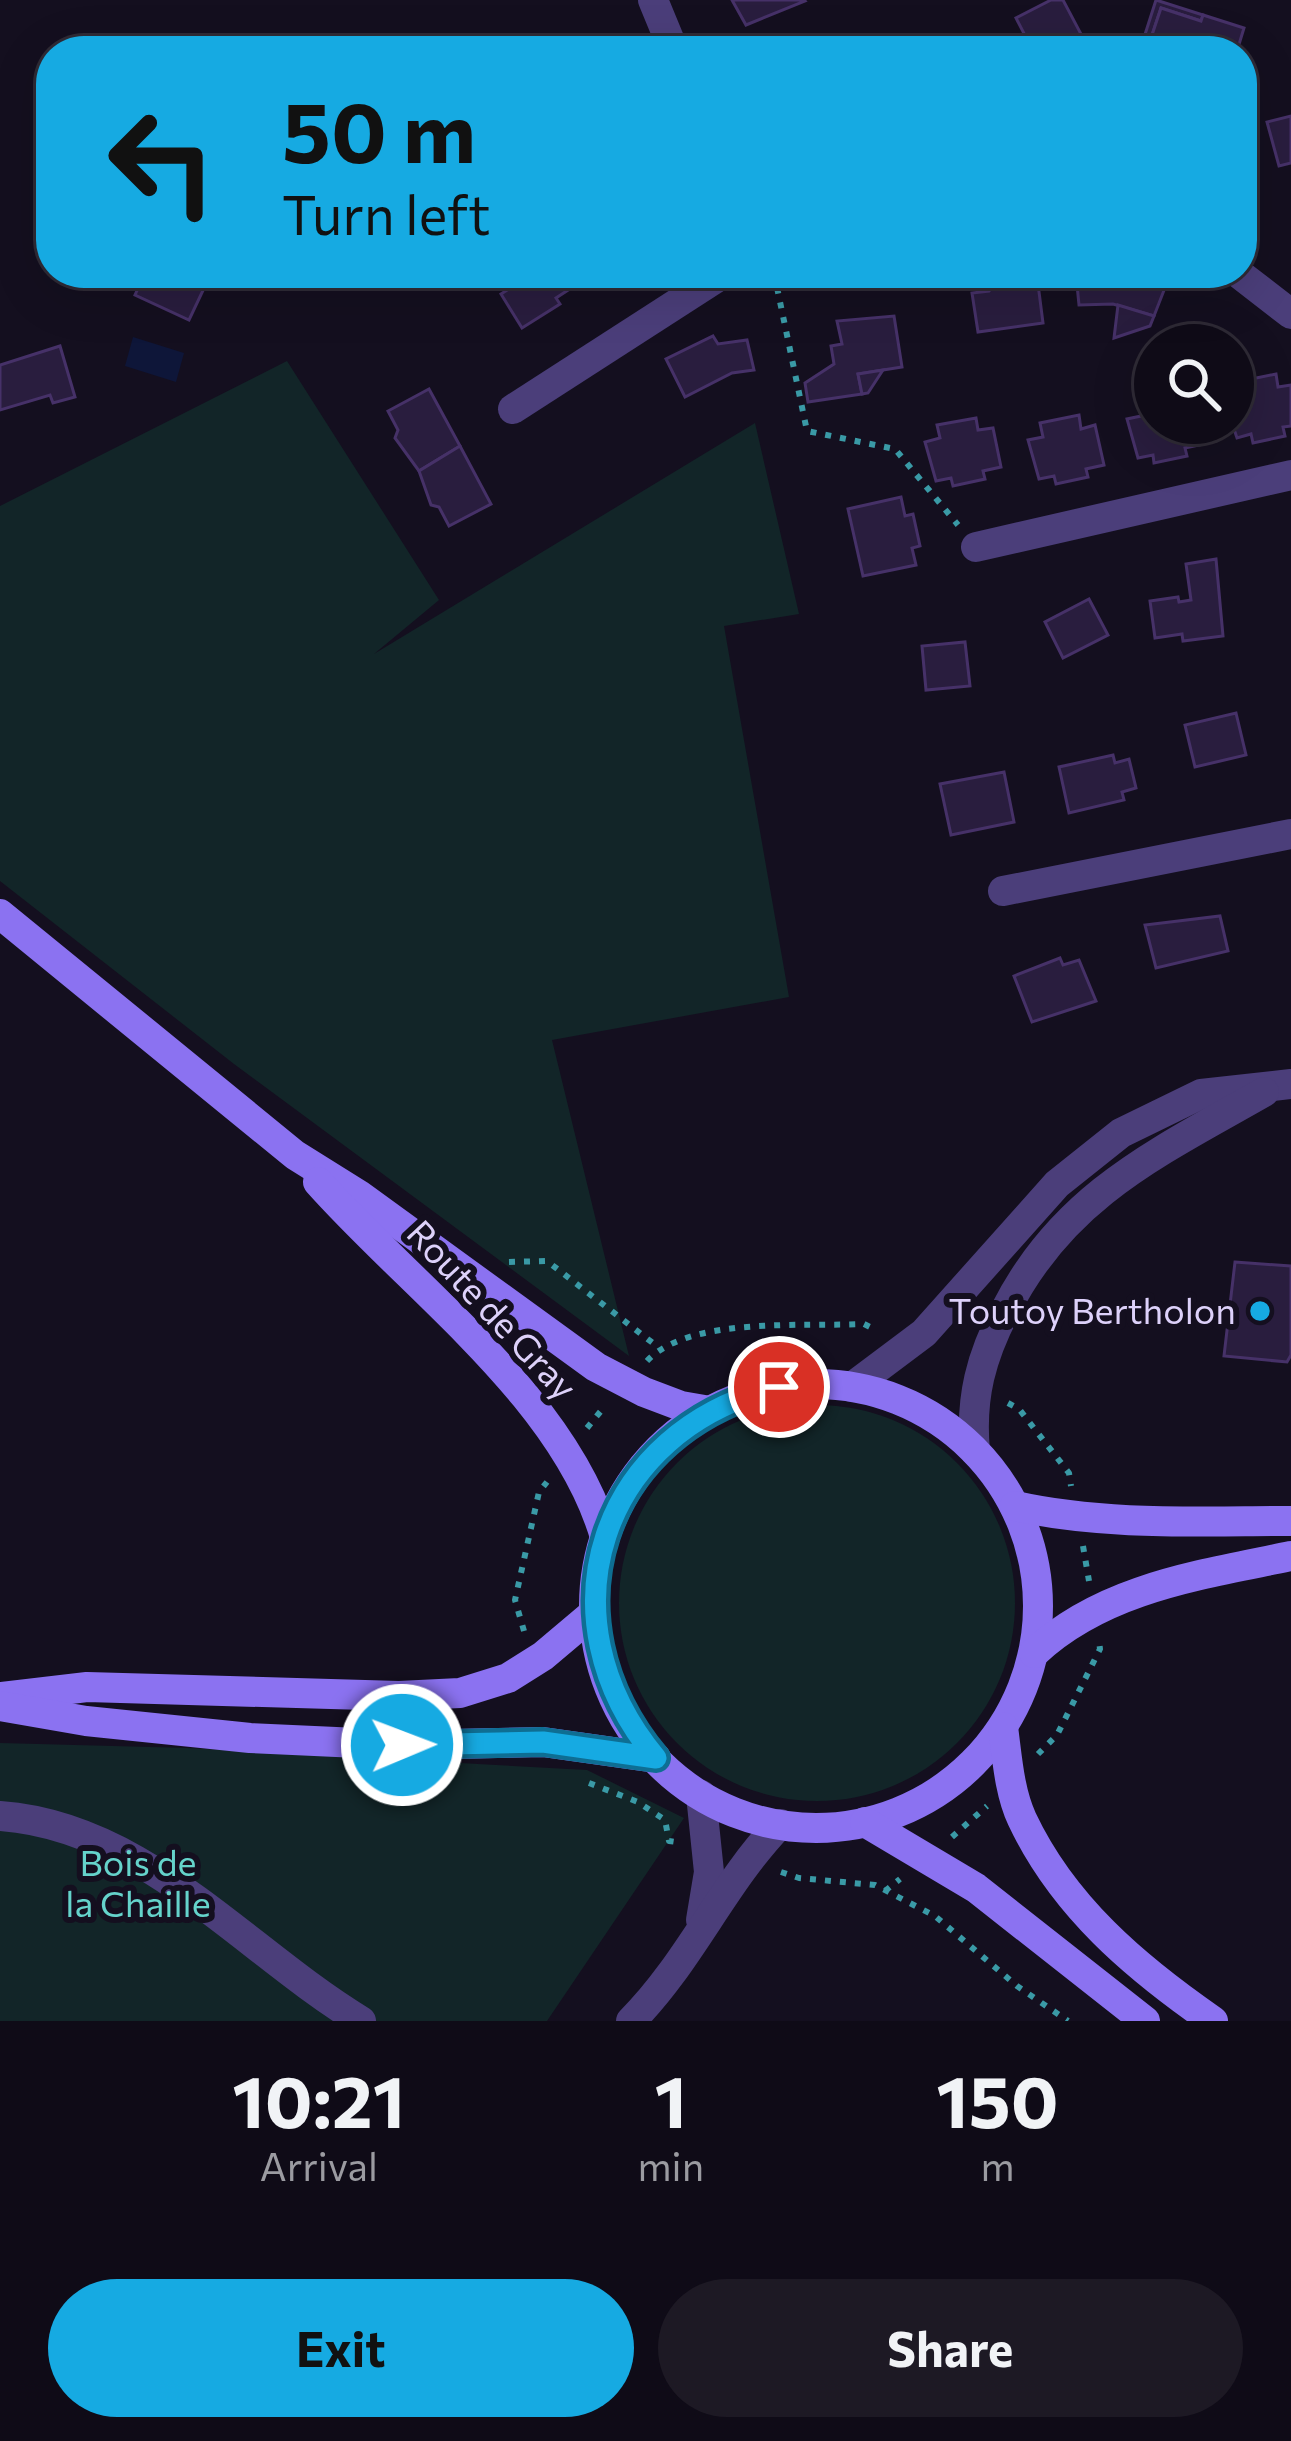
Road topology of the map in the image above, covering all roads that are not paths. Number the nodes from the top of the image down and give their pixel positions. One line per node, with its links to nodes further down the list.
1 (653, 0): 2 (street)
2 (668, 36)
3 (701, 288): 6 (street)
4 (1257, 288): 5 (street)
5 (1291, 314)
6 (513, 409)
7 (1291, 475): 8 (street)
8 (976, 547)
9 (1291, 834): 10 (street)
10 (1003, 891)
11 (0, 914): 13 (main road, Route de Gray)
12 (1283, 1085): 14 (street); 16 (street)
13 (295, 1155): 15 (main road, Route de Gray); 19 (main road, Route de Gray)
14 (852, 1387): 15 (main road); 16 (main road)
15 (710, 1411): 19 (main road)
16 (975, 1451): 17 (main road)
17 (1015, 1506): 18 (main road); 22 (main road)
18 (1291, 1521)
19 (605, 1537): 21 (main road)
20 (1291, 1556): 22 (main road)
21 (594, 1612): 23 (main road); 25 (main road)
22 (1034, 1653): 24 (main road)
23 (0, 1701): 25 (main road)
24 (1003, 1727): 28 (main road); 34 (main road)
25 (656, 1758): 26 (main road)
26 (701, 1795): 29 (main road); 30 (street)
27 (0, 1816): 31 (street)
28 (865, 1822): 29 (main road); 33 (main road)
29 (780, 1824): 30 (street)
30 (699, 1932): 32 (street)
31 (361, 2021)
32 (631, 2021)
33 (1145, 2021)
34 (1213, 2021)

